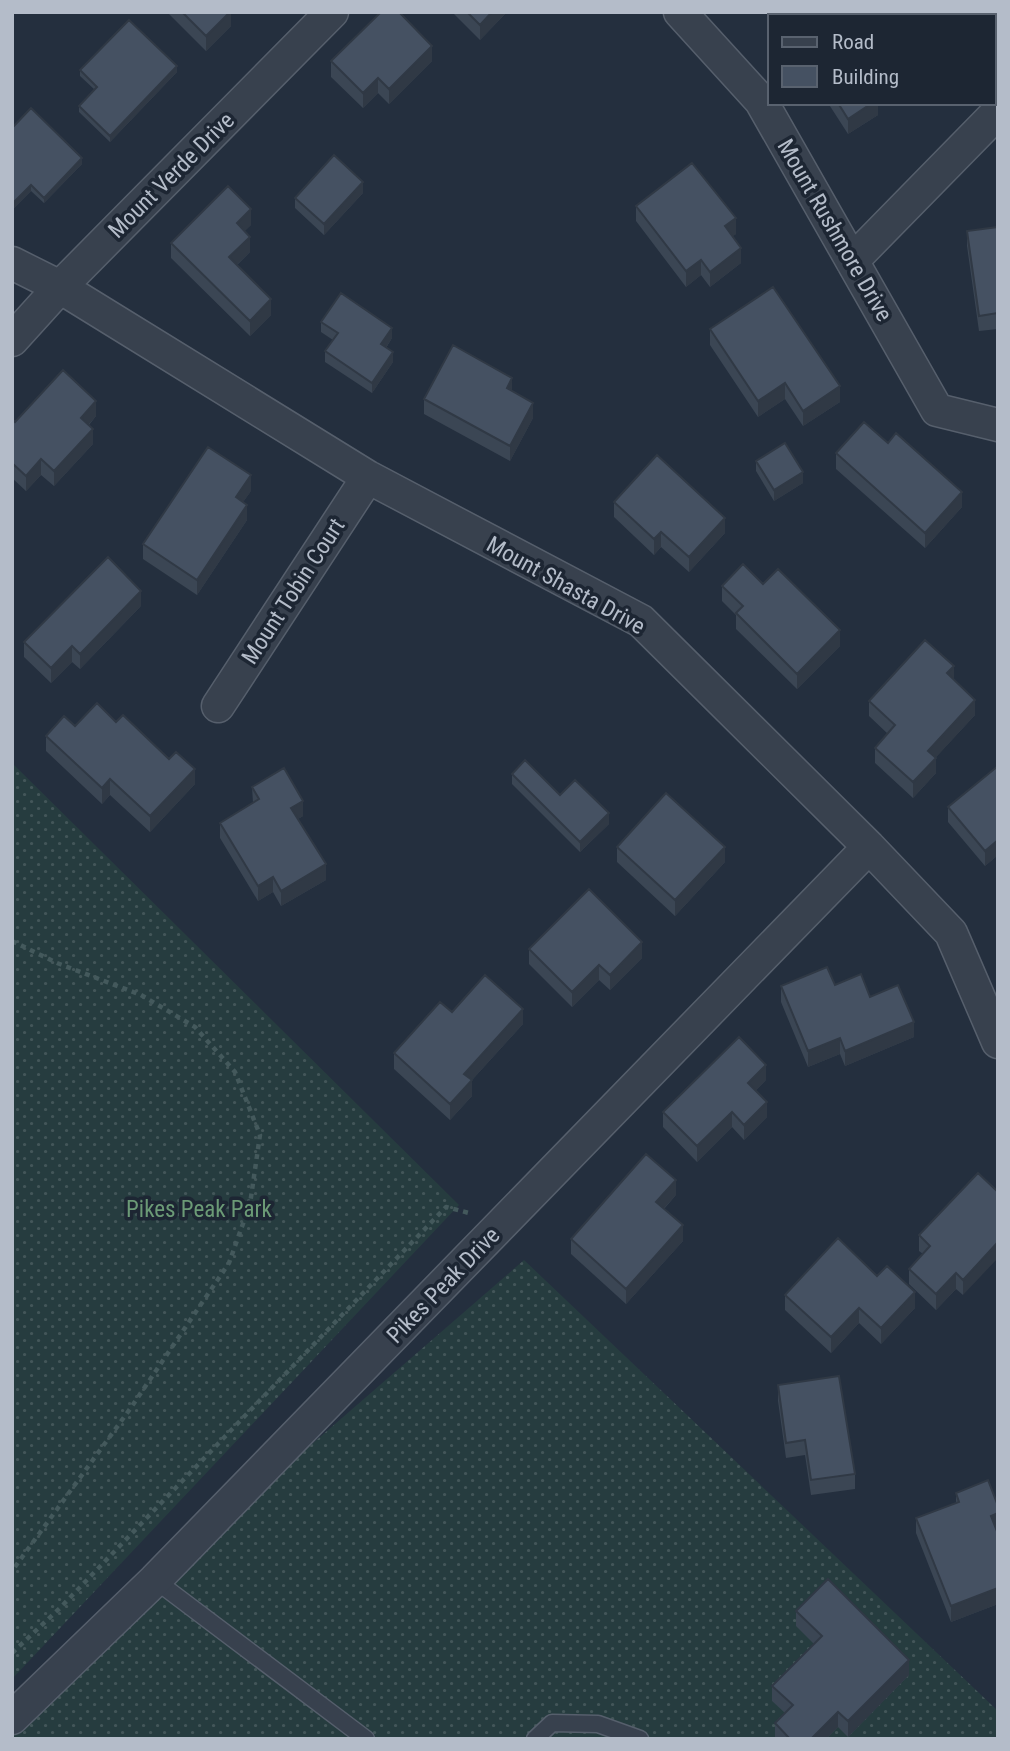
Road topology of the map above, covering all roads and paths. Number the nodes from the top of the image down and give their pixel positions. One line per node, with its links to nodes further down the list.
1 (332, 12): 6 (street, Mount Verde Drive)
2 (680, 12): 4 (street, Mount Rushmore Drive)
3 (998, 112): 4 (street)
4 (852, 261): 8 (street, Mount Rushmore Drive)
5 (12, 263): 6 (street, Mount Shasta Drive)
6 (60, 287): 7 (street, Mount Verde Drive); 9 (street, Mount Shasta Drive)
7 (12, 340)
8 (998, 425)
9 (368, 477): 10 (street, Mount Tobin Court); 11 (street, Mount Shasta Drive)
10 (218, 706)
11 (869, 847): 13 (street, Mount Shasta Drive); 14 (street, Pikes Peak Drive)
12 (12, 941): 15 (path)
13 (998, 1042)
14 (503, 1222): 16 (street, Pikes Peak Drive); 17 (path)
15 (12, 1571)
16 (155, 1580): 18 (street, Pikes Peak Drive); 19 (lane)
17 (12, 1653)
18 (12, 1718)
19 (366, 1739)
20 (535, 1739): 21 (lane)
21 (640, 1739)

